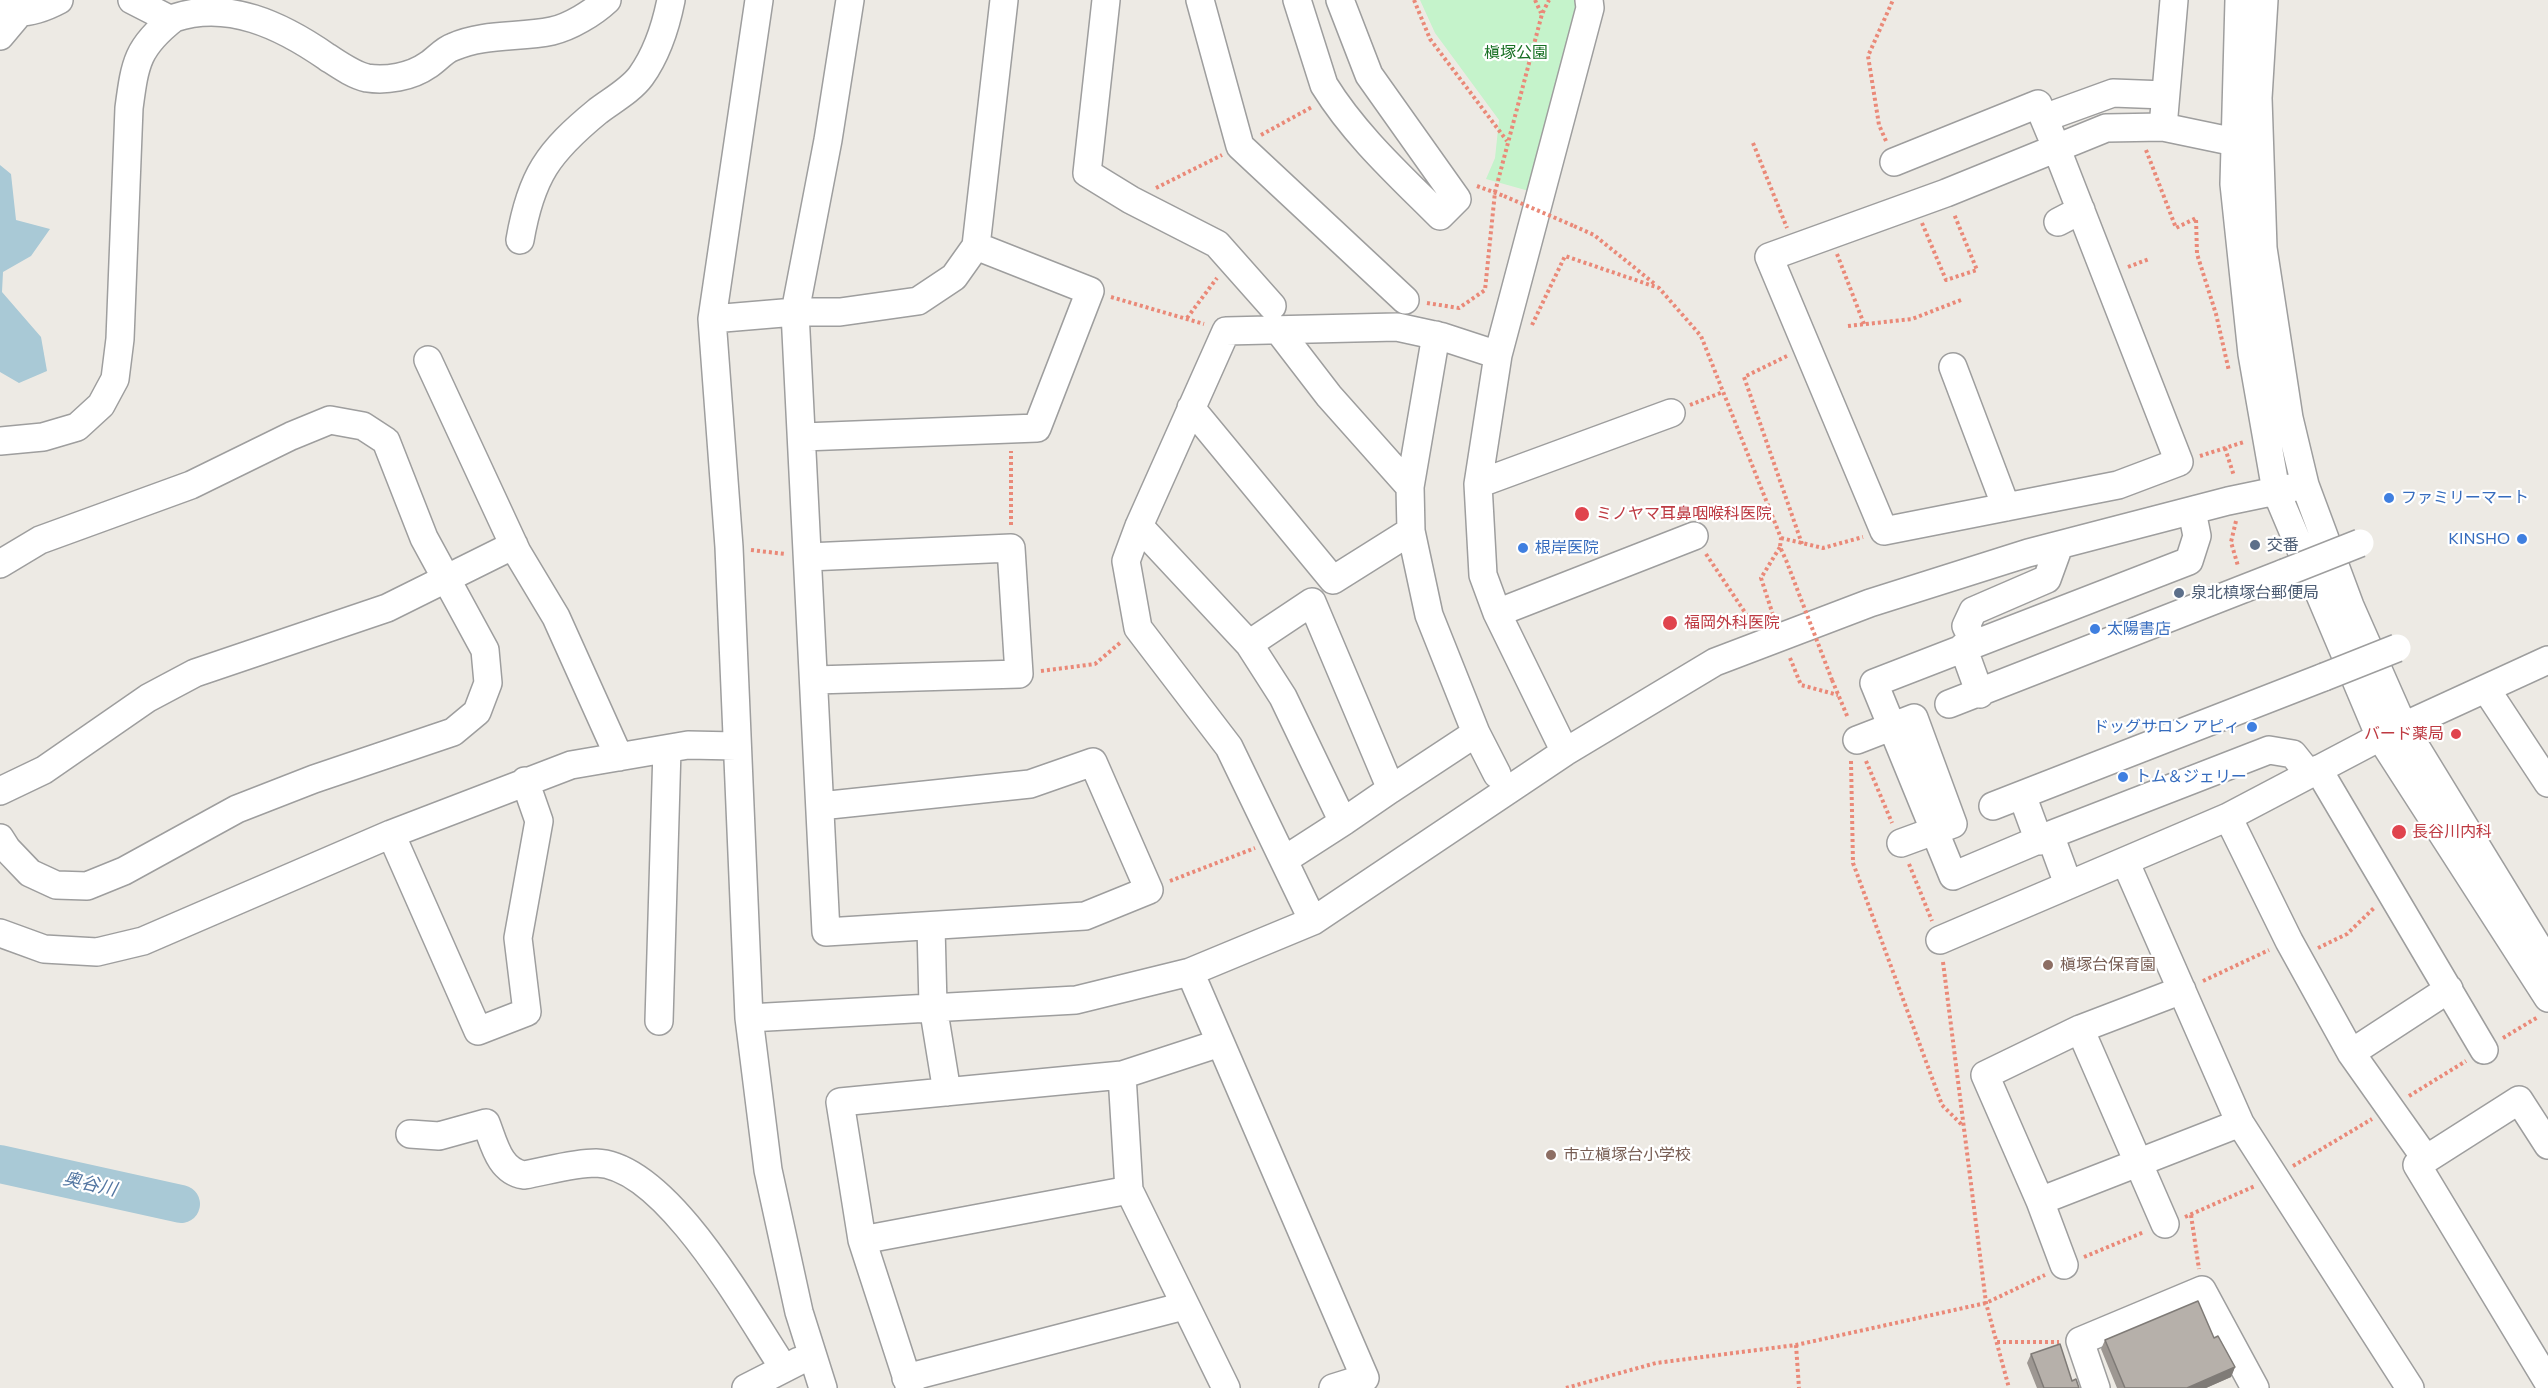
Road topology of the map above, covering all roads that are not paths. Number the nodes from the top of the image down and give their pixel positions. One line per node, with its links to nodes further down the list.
1 (59, 0): 16 (street)
2 (132, 0): 17 (street)
3 (607, 0): 17 (street)
4 (671, 0): 25 (street)
5 (759, 0): 29 (street)
6 (850, 0): 28 (street)
7 (1004, 0): 26 (street)
8 (1106, 0): 30 (street)
9 (1200, 0): 27 (street)
10 (1297, 0): 11 (street)
11 (1340, 0)
12 (1589, 0): 32 (street)
13 (2174, 0): 19 (street)
14 (2239, 0): 22 (street)
15 (2264, 0): 40 (street)
16 (10, 10): 18 (street)
17 (171, 20): 38 (street)
18 (0, 36)
19 (2165, 94): 20 (street); 21 (street)
20 (2044, 117): 23 (street); 24 (street)
21 (2150, 128): 22 (street); 23 (street)
22 (2235, 142): 42 (street)
23 (2056, 147): 43 (street); 43 (street)
24 (1894, 162)
25 (520, 240)
26 (976, 246): 28 (street); 37 (street)
27 (1405, 300)
28 (795, 312): 29 (street); 37 (street)
29 (712, 319): 69 (street)
30 (1276, 319): 31 (street); 35 (street); 41 (street)
31 (1436, 335): 32 (street); 41 (street)
32 (1498, 355): 39 (street)
33 (428, 360): 49 (street)
34 (1953, 367): 43 (street)
35 (1191, 408): 45 (street); 54 (street)
36 (1671, 413): 39 (street)
37 (803, 437): 51 (street)
38 (0, 441)
39 (1478, 484): 56 (street)
40 (2305, 485): 42 (street); 66 (street)
41 (1410, 487): 46 (street)
42 (2276, 491): 44 (street); 66 (street)
43 (2006, 507)
44 (2192, 511): 50 (street); 58 (street)
45 (1139, 526): 57 (street); 89 (street)
46 (1411, 531): 54 (street); 67 (street)
47 (1694, 536): 56 (street)
48 (2360, 543): 63 (street, bridge)
49 (514, 545): 53 (street); 72 (street)
50 (2059, 546): 58 (street); 71 (street)
51 (808, 557): 61 (street); 61 (street)
52 (0, 564): 53 (street)
53 (446, 580): 78 (street); 86 (street)
54 (1333, 580): 55 (street)
55 (1312, 602): 57 (street); 77 (street)
56 (1497, 613): 71 (street)
57 (1249, 644): 83 (street)
58 (1969, 645): 63 (street); 65 (street)
59 (2397, 648): 79 (street, bridge)
60 (2548, 660): 62 (street)
61 (815, 680): 80 (street)
62 (2486, 689): 66 (street); 76 (street)
63 (1980, 694): 64 (street)
64 (1949, 704)
65 (1892, 726): 68 (street); 84 (street)
66 (2392, 731): 73 (street); 96 (street); 100 (street)
67 (1476, 733): 74 (street); 77 (street)
68 (1858, 742)
69 (736, 746): 70 (street); 102 (street)
70 (667, 749): 72 (street); 103 (street)
71 (1565, 752): 92 (street)
72 (619, 757): 75 (street)
73 (2313, 771): 82 (street); 87 (street); 98 (street)
74 (1497, 774)
75 (525, 781): 85 (street); 85 (street)
76 (2548, 783)
77 (1391, 789): 83 (street)
78 (0, 791)
79 (2022, 795): 81 (street); 87 (street)
80 (820, 806): 93 (street); 93 (street)
81 (1993, 806)
82 (2228, 817): 90 (street); 107 (street)
83 (1343, 822): 89 (street)
84 (1935, 831): 87 (street); 88 (street)
85 (391, 834): 94 (street)
86 (0, 837)
87 (2044, 838): 91 (street)
88 (1901, 843)
89 (1278, 850): 92 (street)
90 (2125, 861): 91 (street); 99 (street)
91 (2068, 885): 95 (street)
92 (1313, 921): 97 (street)
93 (931, 926): 101 (street)
94 (0, 933)
95 (1940, 940)
96 (2548, 963)
97 (1190, 972): 101 (street); 105 (street)
98 (2449, 989): 106 (street); 107 (street)
99 (2182, 990): 104 (street); 110 (street)
100 (2548, 998)
101 (933, 1006): 102 (street); 109 (street)
102 (749, 1018): 121 (street)
103 (659, 1022)
104 (2080, 1029): 114 (street); 116 (street)
105 (1220, 1043): 108 (street); 128 (street)
106 (2484, 1050)
107 (2351, 1053): 113 (street)
108 (1122, 1075): 109 (street); 115 (street)
109 (947, 1092): 118 (street)
110 (2240, 1123): 114 (street); 131 (street)
111 (410, 1134): 122 (street)
112 (2548, 1145): 113 (street)
113 (2426, 1159): 123 (street)
114 (2138, 1162): 116 (street); 117 (street)
115 (1130, 1191): 118 (street); 120 (street)
116 (2040, 1201): 119 (street)
117 (2165, 1224)
118 (862, 1239): 124 (street)
119 (2064, 1265)
120 (1184, 1306): 124 (street); 127 (street)
121 (812, 1356): 122 (street); 126 (street)
122 (783, 1367): 125 (street)
123 (2548, 1382)
124 (908, 1383)
125 (746, 1388)
126 (823, 1388)
127 (1226, 1388)
128 (1333, 1388)
129 (2096, 1388): 130 (street)
130 (2255, 1388)
131 (2410, 1388)

